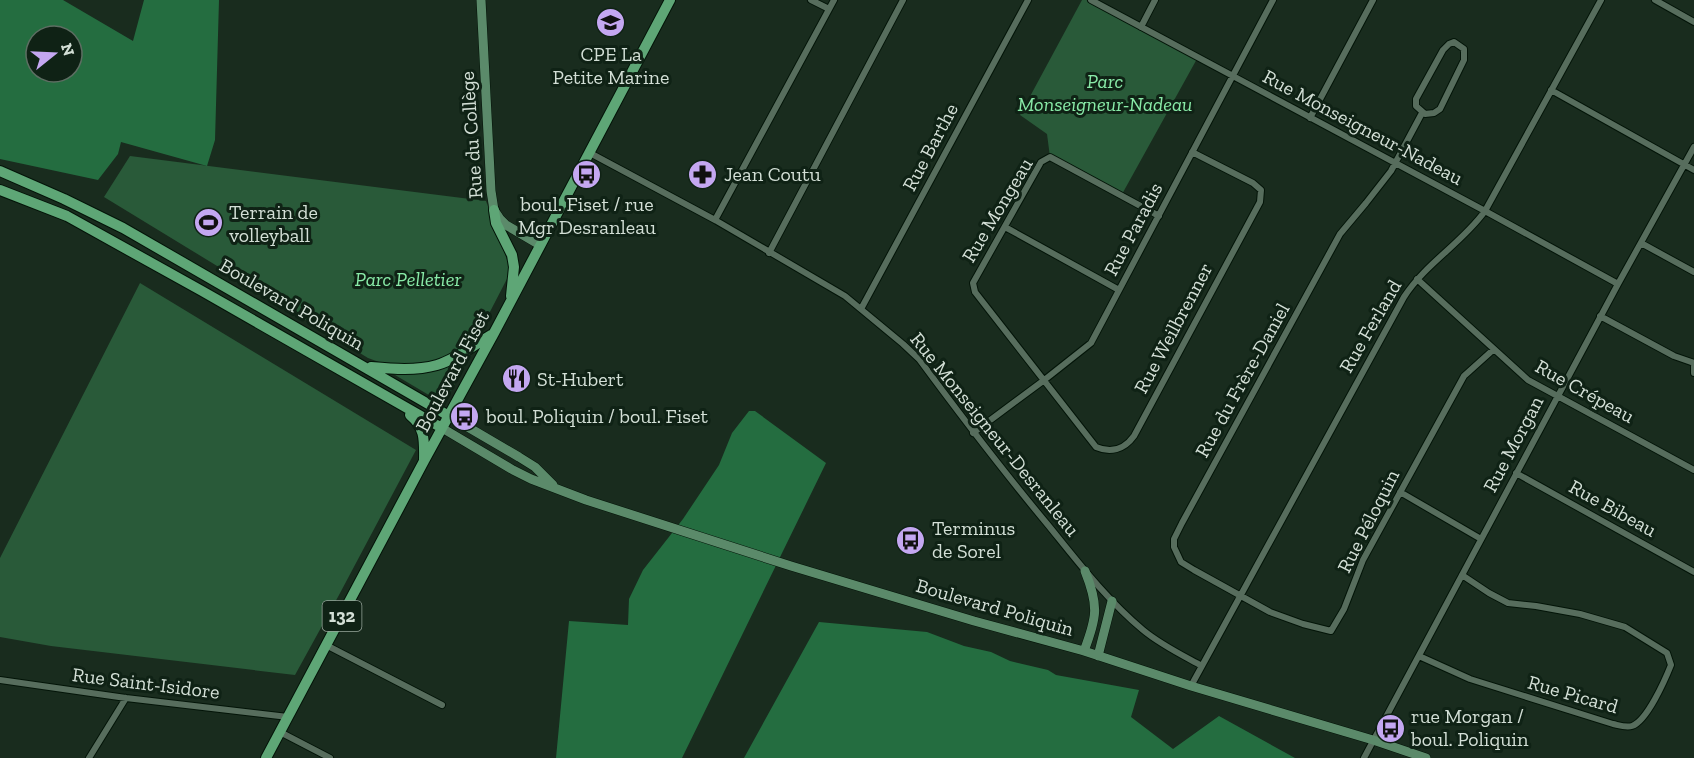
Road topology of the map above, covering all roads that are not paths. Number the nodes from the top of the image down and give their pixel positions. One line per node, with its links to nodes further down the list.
1 (481, 0): 28 (street, Rue du Collège)
2 (670, 0): 22 (main road, Boulevard Fiset / 132)
3 (811, 0): 13 (street)
4 (834, 0): 13 (street)
5 (903, 0): 35 (street)
6 (1028, 0): 41 (street, Rue Barthe)
7 (1091, 0): 15 (street, Rue Monseigneur-Nadeau)
8 (1155, 0): 15 (street)
9 (1273, 0): 16 (street, Rue Paradis)
10 (1373, 0): 19 (street)
11 (1601, 0): 17 (street, Rue Ferland)
12 (1655, 0): 14 (street)
13 (829, 9): 31 (street)
14 (1694, 22)
15 (1141, 27): 16 (street, Rue Monseigneur-Nadeau)
16 (1233, 76): 19 (street, Rue Monseigneur-Nadeau); 21 (street, Rue Paradis)
17 (1551, 90): 24 (street); 29 (street, Rue Ferland)
18 (1422, 113): 18 (street); 23 (street, Rue du Frère-Daniel)
19 (1310, 118): 23 (street, Rue Monseigneur-Nadeau)
20 (1694, 147): 24 (street, Rue Morgan)
21 (1192, 152): 30 (street, Rue Paradis); 48 (street, Rue Weilbrenner)
22 (590, 153): 31 (street, Rue Monseigneur-Desranleau); 34 (main road, Boulevard Fiset / 132)
23 (1395, 164): 29 (street, Rue Monseigneur-Nadeau); 63 (street, Rue du Frère-Daniel)
24 (1684, 165): 25 (street); 33 (street, Rue Morgan)
25 (1694, 170)
26 (0, 171): 46 (main road, Boulevard Poliquin)
27 (0, 190): 50 (main road, Boulevard Poliquin)
28 (494, 210): 34 (street, Rue du Collège); 40 (main road)
29 (1485, 211): 37 (street, Rue Ferland); 38 (street, Rue Monseigneur-Nadeau)
30 (1158, 216): 32 (street, Rue Mongeau); 39 (street, Rue Paradis)
31 (715, 220): 35 (street, Rue Monseigneur-Desranleau)
32 (1005, 227): 39 (street); 48 (street, Rue Mongeau)
33 (1641, 243): 36 (street); 38 (street, Rue Morgan)
34 (540, 245): 40 (main road, Boulevard Fiset / 132)
35 (769, 253): 41 (street, Rue Monseigneur-Desranleau)
36 (1694, 272)
37 (1417, 279): 44 (street, Rue Crépeau); 63 (street, Rue Ferland)
38 (1618, 284): 42 (street, Rue Morgan)
39 (1119, 290): 48 (street, Rue Paradis)
40 (510, 302): 43 (main road, Boulevard Fiset / 132)
41 (861, 309): 53 (street, Rue Monseigneur-Desranleau)
42 (1600, 316): 45 (street); 49 (street, Rue Morgan)
43 (494, 333): 46 (main road); 51 (main road, Boulevard Fiset / 132)
44 (1494, 349): 49 (street, Rue Crépeau); 58 (street, Rue Péloquin)
45 (1694, 365): 47 (street)
46 (365, 366): 51 (main road, Boulevard Poliquin)
47 (1694, 374)
48 (1043, 381): 53 (street, Rue Paradis)
49 (1558, 396): 55 (street, Rue Crépeau); 56 (street, Rue Morgan)
50 (392, 399): 52 (main road, Boulevard Poliquin); 54 (main road)
51 (449, 416): 52 (main road, Boulevard Fiset / 132); 57 (street, Boulevard Poliquin)
52 (442, 428): 54 (main road, Boulevard Fiset / 132); 57 (street, Boulevard Poliquin)
53 (973, 433): 60 (street, Rue Monseigneur-Desranleau)
54 (424, 461): 66 (main road, Boulevard Fiset / 132)
55 (1694, 471)
56 (1516, 473): 59 (street, Rue Morgan); 61 (street, Rue Bibeau)
57 (555, 487): 67 (street, Boulevard Poliquin)
58 (1400, 492): 59 (street); 63 (street, Rue Péloquin)
59 (1481, 539): 62 (street, Rue Morgan)
60 (1085, 572): 64 (street, Rue Monseigneur-Desranleau); 65 (street)
61 (1694, 572)
62 (1462, 575): 69 (street, Rue Morgan); 69 (street, Rue Picard)
63 (1240, 596): 70 (street, Rue Ferland)
64 (1112, 601): 65 (street); 68 (street); 70 (street, Rue Monseigneur-Desranleau)
65 (1095, 619): 67 (street)
66 (327, 645): 74 (street); 75 (main road, Boulevard Fiset / 132)
67 (1084, 651): 68 (street, Boulevard Poliquin)
68 (1098, 656): 72 (street, Boulevard Poliquin)
69 (1419, 656): 77 (street, Rue Morgan)
70 (1202, 666): 72 (street, Rue Ferland)
71 (0, 680): 73 (street, Rue Saint-Isidore)
72 (1191, 686): 77 (street, Boulevard Poliquin)
73 (126, 698): 75 (street, Rue Saint-Isidore); 78 (street)
74 (442, 705)
75 (288, 717): 76 (main road, Boulevard Fiset / 132)
76 (280, 732): 79 (main road, Boulevard Fiset / 132); 80 (street)
77 (1373, 740): 81 (street, Rue Morgan); 82 (street, Boulevard Poliquin)
78 (89, 758)
79 (266, 758)
80 (330, 758)
81 (1364, 758)
82 (1425, 758)

